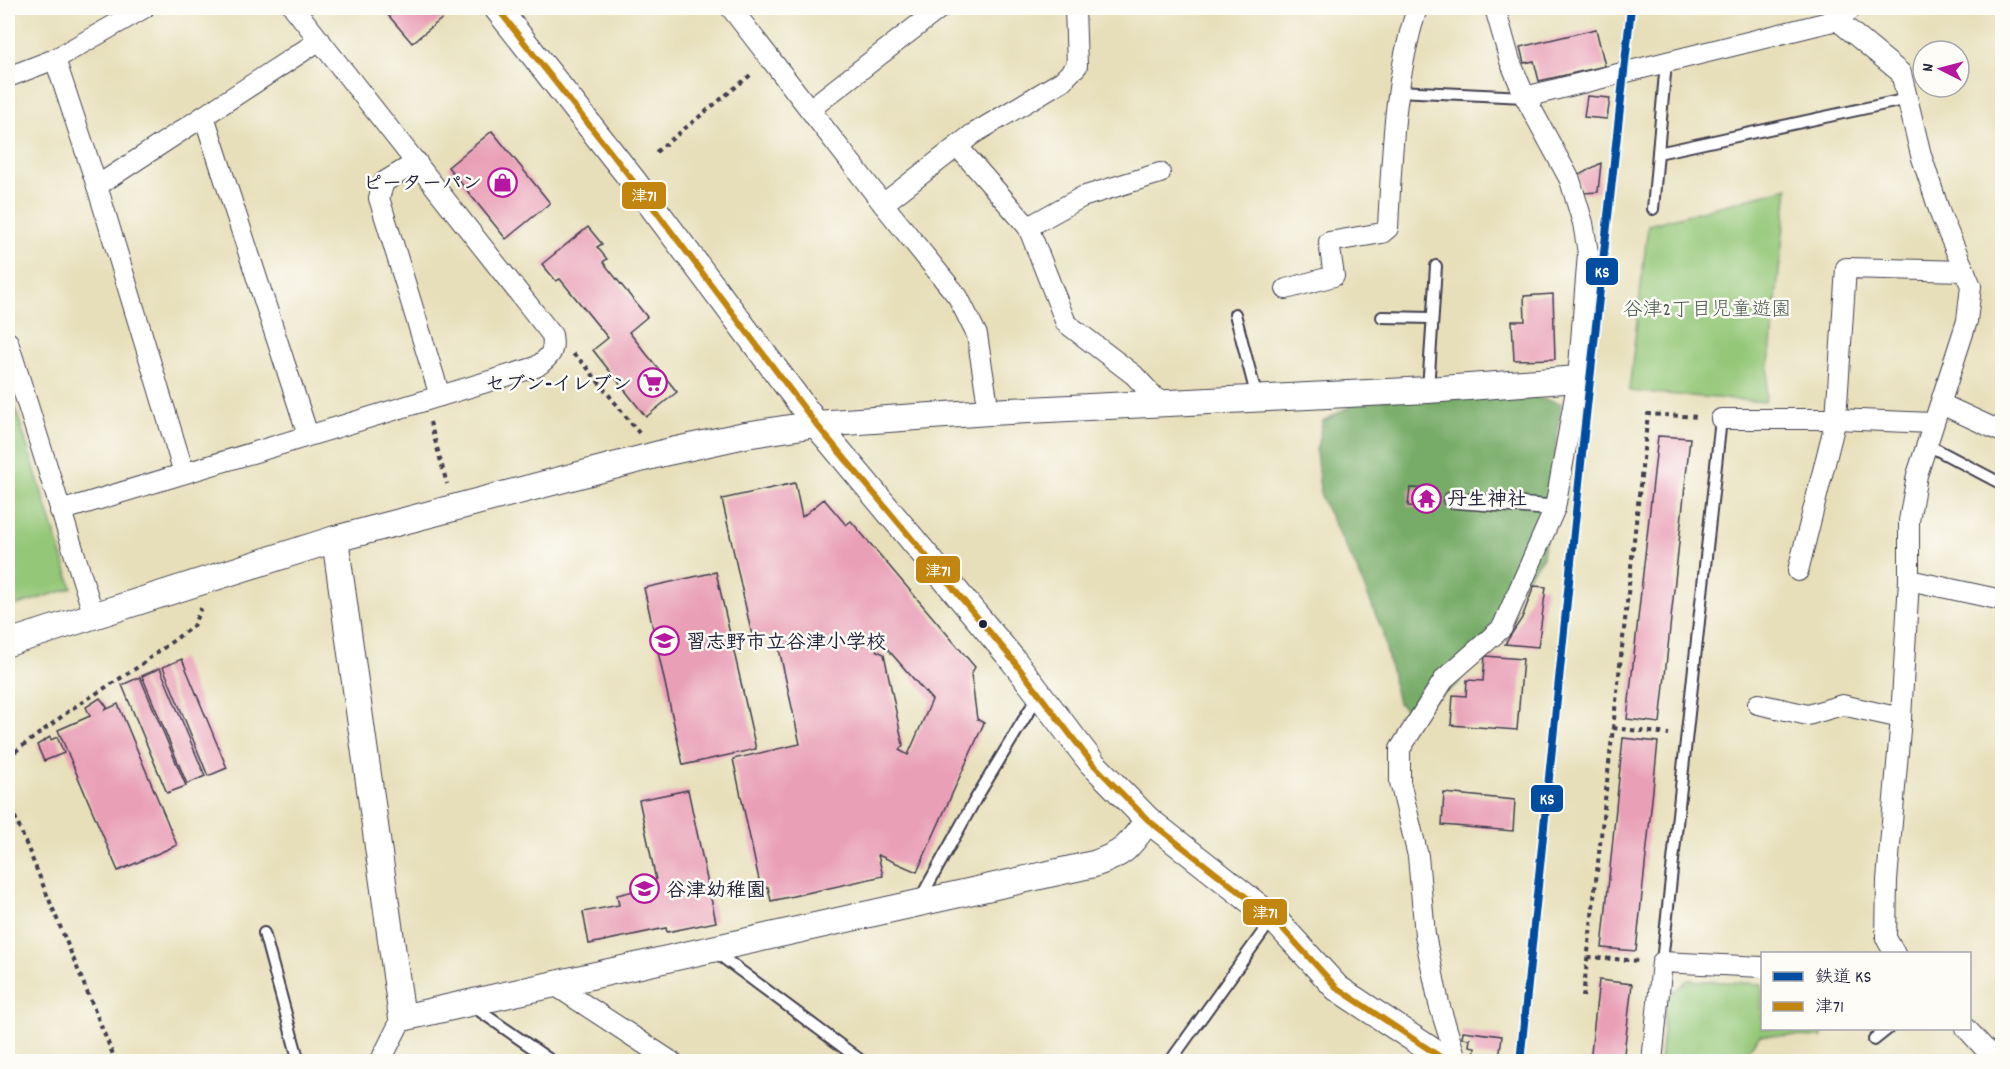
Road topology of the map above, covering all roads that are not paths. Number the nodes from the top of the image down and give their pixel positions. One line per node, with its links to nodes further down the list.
1 (144, 8): 12 (street)
2 (294, 8): 11 (street)
3 (497, 8): 45 (street)
4 (731, 8): 18 (street)
5 (940, 8): 18 (street)
6 (1075, 8): 20 (street)
7 (1417, 8): 15 (street)
8 (1495, 8): 16 (street)
9 (1852, 8): 10 (street)
10 (1835, 14): 13 (street); 17 (street)
11 (320, 40): 19 (street); 22 (street)
12 (55, 59): 14 (street); 24 (street)
13 (1666, 62): 16 (street); 21 (lane)
14 (8, 77)
15 (1397, 92): 16 (lane); 30 (street)
16 (1525, 97): 35 (street)
17 (1908, 99): 21 (lane); 29 (street)
18 (810, 109): 25 (street)
19 (204, 116): 24 (street); 47 (street)
20 (958, 147): 25 (street); 27 (street)
21 (1658, 153): 26 (lane)
22 (417, 162): 37 (street); 37 (street)
23 (1160, 173): 27 (street)
24 (97, 186): 49 (street)
25 (883, 204): 41 (street)
26 (1653, 208)
27 (1028, 227): 39 (street)
28 (1436, 266): 33 (lane)
29 (1965, 271): 40 (street); 43 (street)
30 (1286, 289)
31 (1235, 314): 38 (lane)
32 (1382, 317): 33 (lane)
33 (1432, 318): 36 (lane)
34 (8, 342): 53 (street)
35 (1578, 379): 36 (street); 52 (street)
36 (1428, 390): 38 (street)
37 (432, 398): 47 (street)
38 (1257, 398): 39 (street)
39 (1161, 404): 41 (street)
40 (1941, 404): 44 (street); 46 (street)
41 (989, 412): 45 (street)
42 (1721, 419): 43 (street); 69 (lane)
43 (1836, 419): 44 (street); 55 (street)
44 (1932, 423): 48 (street)
45 (816, 424): 54 (street); 60 (street)
46 (2002, 432)
47 (308, 435): 49 (street)
48 (1926, 444): 50 (lane); 56 (street)
49 (184, 473): 53 (street)
50 (2002, 484)
51 (1451, 500): 52 (street)
52 (1554, 508): 84 (street)
53 (60, 511): 58 (street)
54 (335, 539): 58 (street); 73 (street)
55 (1798, 571)
56 (1909, 580): 57 (street); 62 (street)
57 (2002, 600)
58 (94, 616): 59 (street)
59 (8, 644)
60 (1038, 696): 63 (street); 64 (lane)
61 (1758, 704): 62 (street)
62 (1901, 718): 68 (street)
63 (1148, 820): 64 (street); 65 (street)
64 (918, 904): 67 (street)
65 (1273, 918): 77 (lane); 83 (street)
66 (264, 933): 78 (lane)
67 (711, 950): 71 (street); 82 (lane)
68 (1893, 952)
69 (1662, 962): 70 (street); 85 (street)
70 (1761, 967)
71 (553, 984): 72 (street); 81 (street)
72 (468, 1003): 73 (street); 80 (lane)
73 (402, 1018): 79 (street)
74 (1888, 1030): 76 (lane)
75 (1967, 1030): 86 (street)
76 (1874, 1041)
77 (1174, 1056)
78 (300, 1062)
79 (380, 1062)
80 (554, 1062)
81 (672, 1062)
82 (863, 1062)
83 (1449, 1062)
84 (1457, 1062)
85 (1652, 1062)
86 (1997, 1062)

